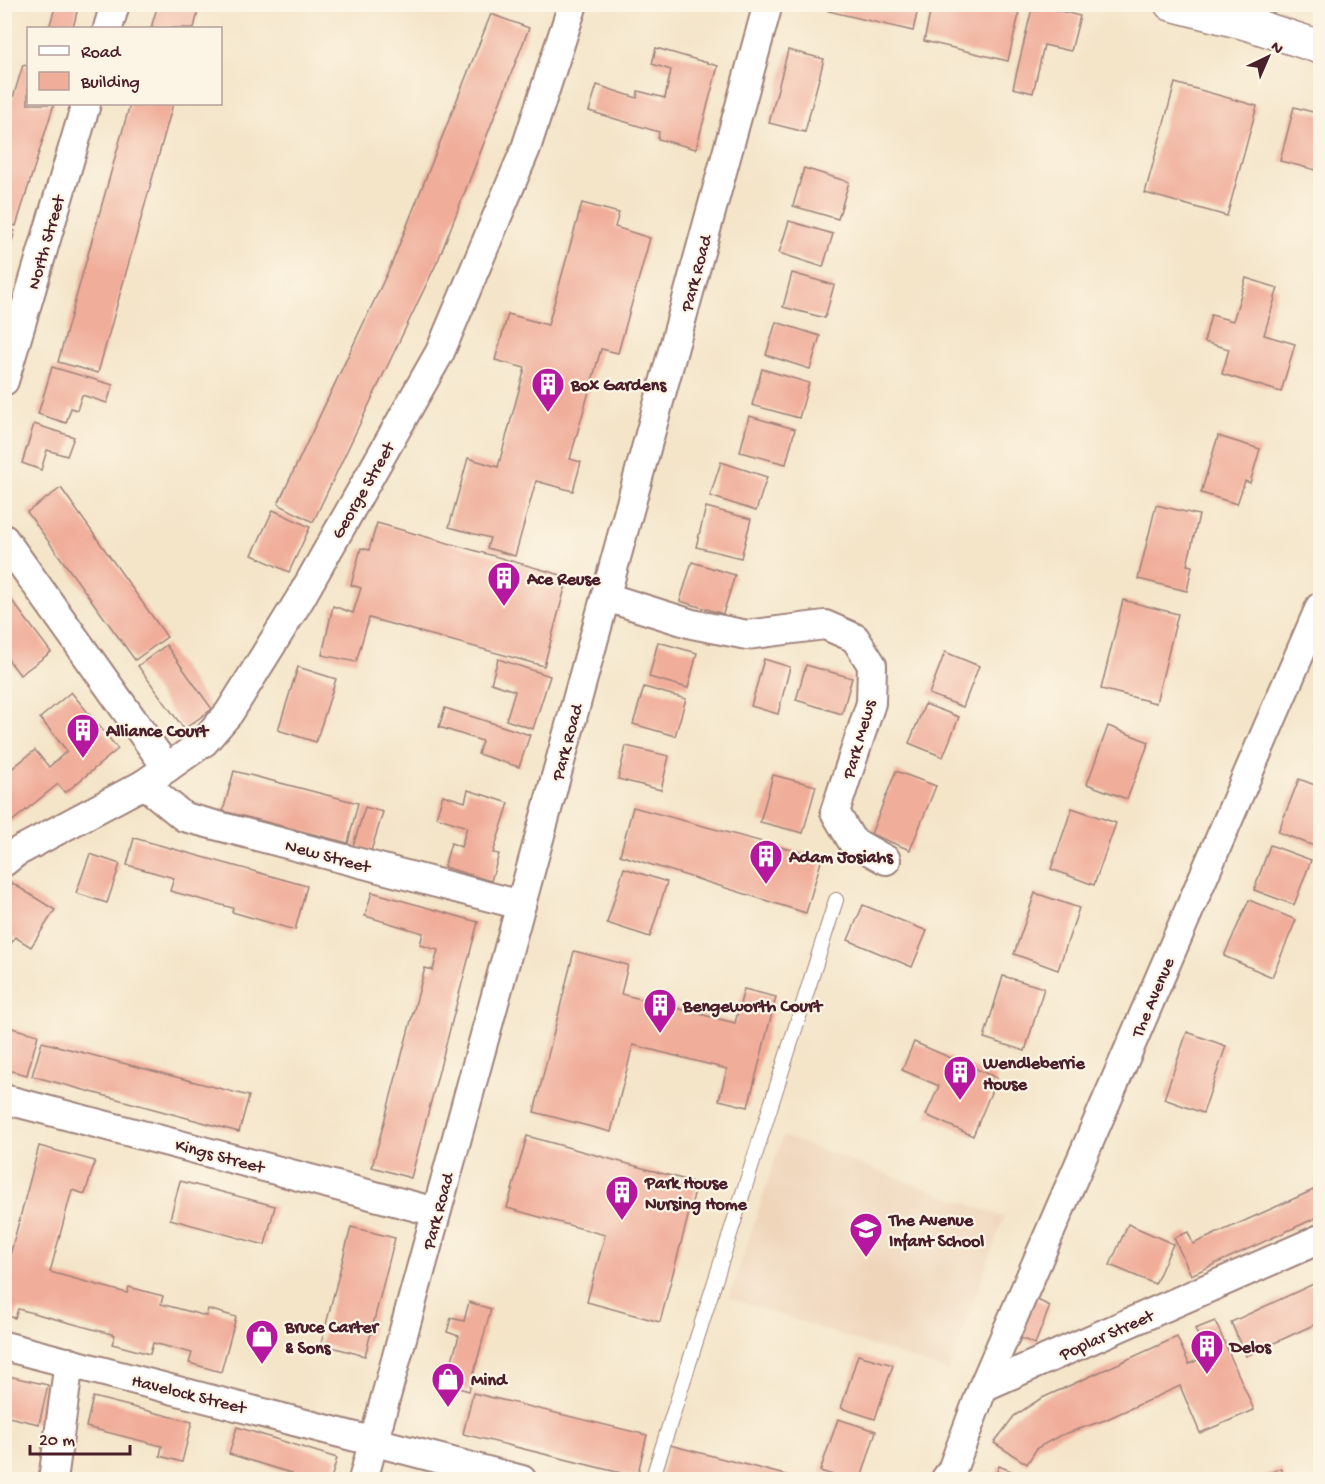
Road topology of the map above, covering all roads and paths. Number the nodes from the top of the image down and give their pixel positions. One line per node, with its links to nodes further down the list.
1 (115, 4): 5 (street)
2 (573, 4): 12 (street, George Street)
3 (768, 4): 10 (street, Park Road)
4 (1171, 4): 6 (street)
5 (108, 27)
6 (1320, 47)
7 (86, 105): 8 (street, North Street)
8 (4, 381)
9 (4, 539): 12 (street)
10 (606, 597): 14 (street, Park Mews); 17 (street, Park Road)
11 (1320, 607): 23 (street, The Avenue)
12 (167, 768): 13 (street, George Street)
13 (144, 784): 15 (street, George Street); 17 (street, New Street)
14 (886, 860)
15 (4, 862)
16 (836, 900): 28 (lane)
17 (521, 905): 19 (street, Park Road)
18 (4, 1099): 19 (street, Kings Street)
19 (436, 1212): 24 (street, Park Road)
20 (1320, 1239): 23 (street, Poplar Street)
21 (4, 1346): 22 (street, Havelock Street)
22 (69, 1362): 24 (street, Havelock Street); 25 (street)
23 (983, 1388): 29 (street)
24 (373, 1440): 26 (street, Park Road); 27 (street, Havelock Street)
25 (53, 1479)
26 (363, 1479)
27 (522, 1479)
28 (652, 1479)
29 (945, 1479)

